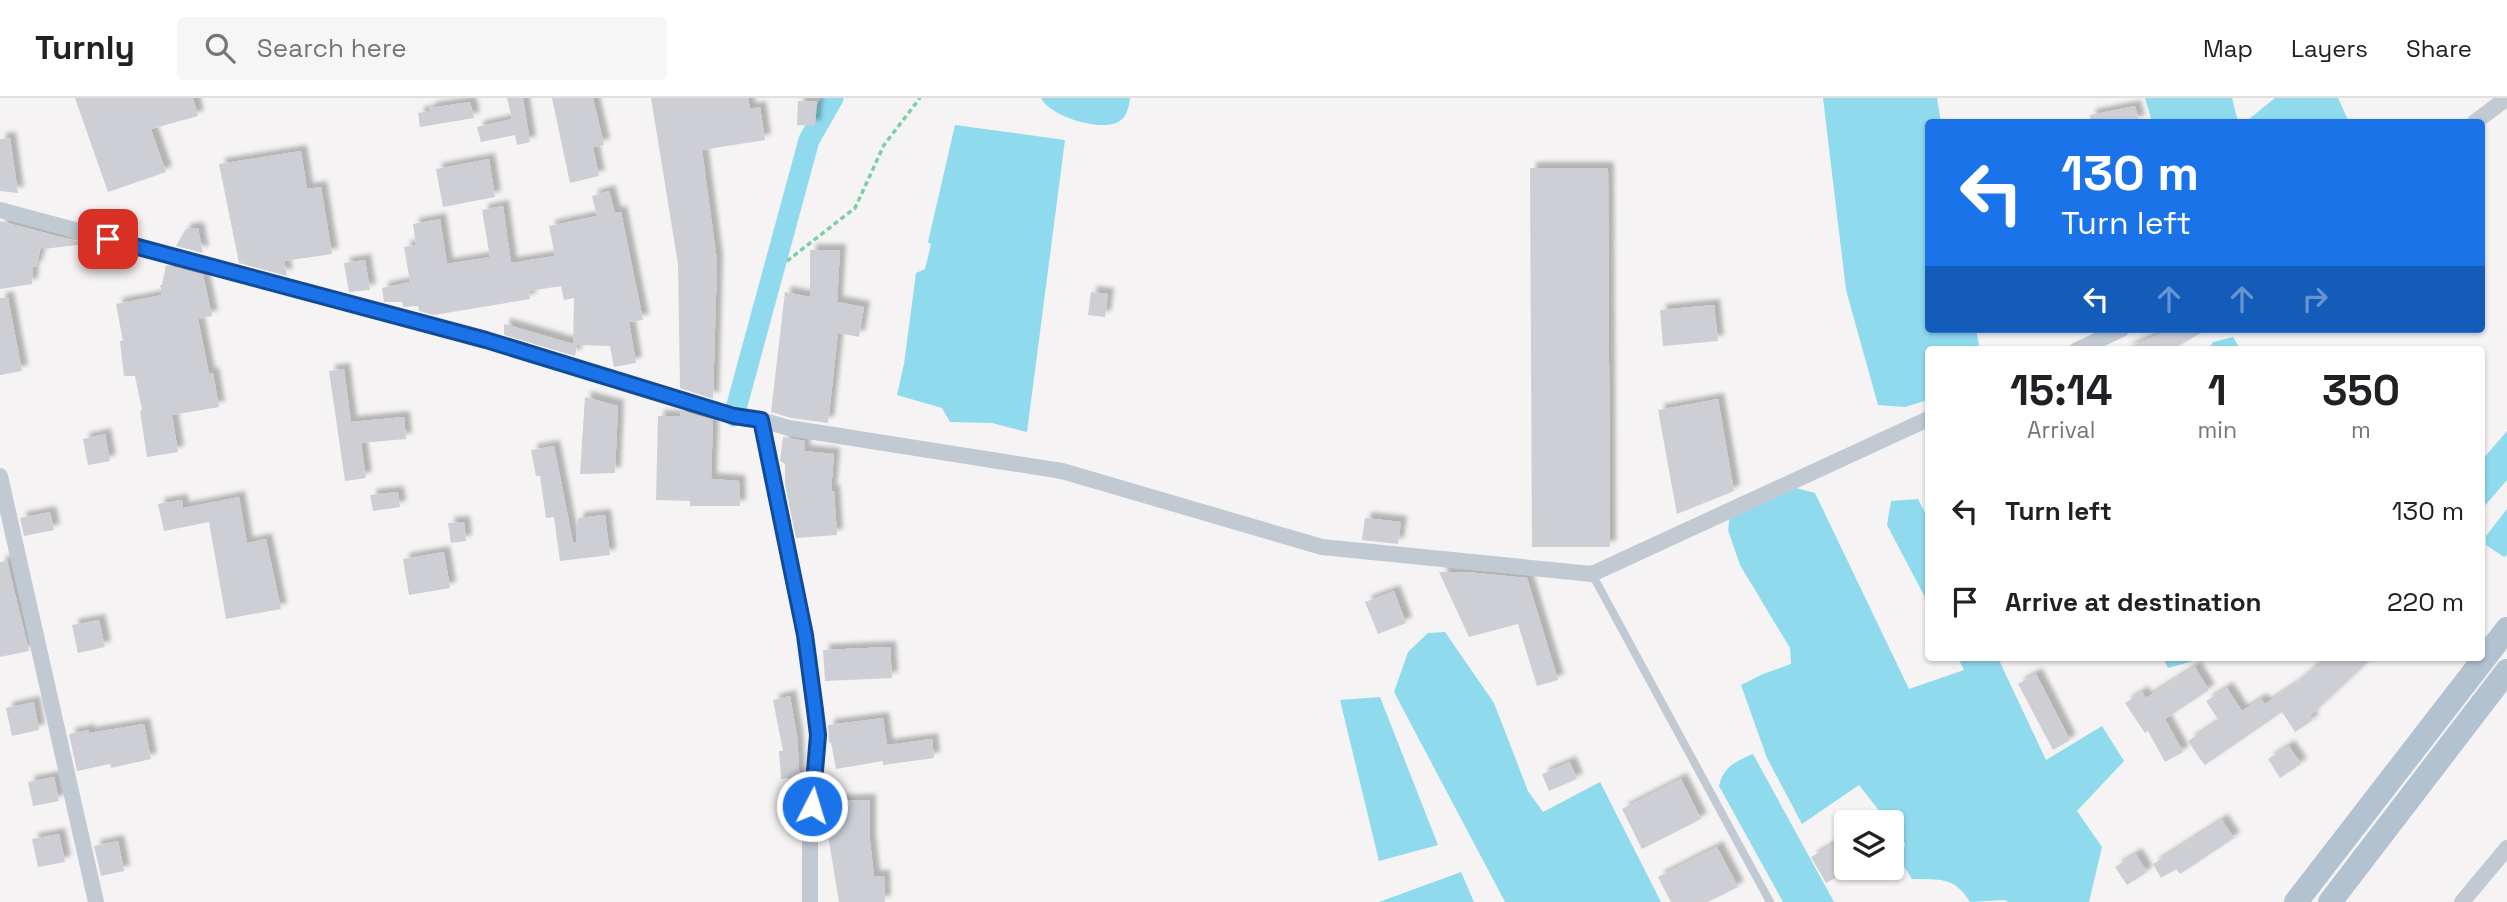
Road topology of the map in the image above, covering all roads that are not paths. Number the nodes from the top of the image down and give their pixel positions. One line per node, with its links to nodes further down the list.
1 (2507, 98): 2 (street)
2 (2479, 119)
3 (0, 210): 6 (street)
4 (2113, 333): 5 (street)
5 (2086, 346)
6 (761, 420): 9 (street); 16 (street)
7 (1925, 420): 9 (street)
8 (0, 476): 15 (street)
9 (1592, 574): 17 (lane)
10 (2507, 629): 11 (main road)
11 (2485, 658)
12 (2482, 661): 18 (main road)
13 (2507, 671): 19 (main road)
14 (2507, 848): 20 (street)
15 (96, 902)
16 (810, 902)
17 (1770, 902)
18 (2297, 902)
19 (2330, 902)
20 (2462, 902)

